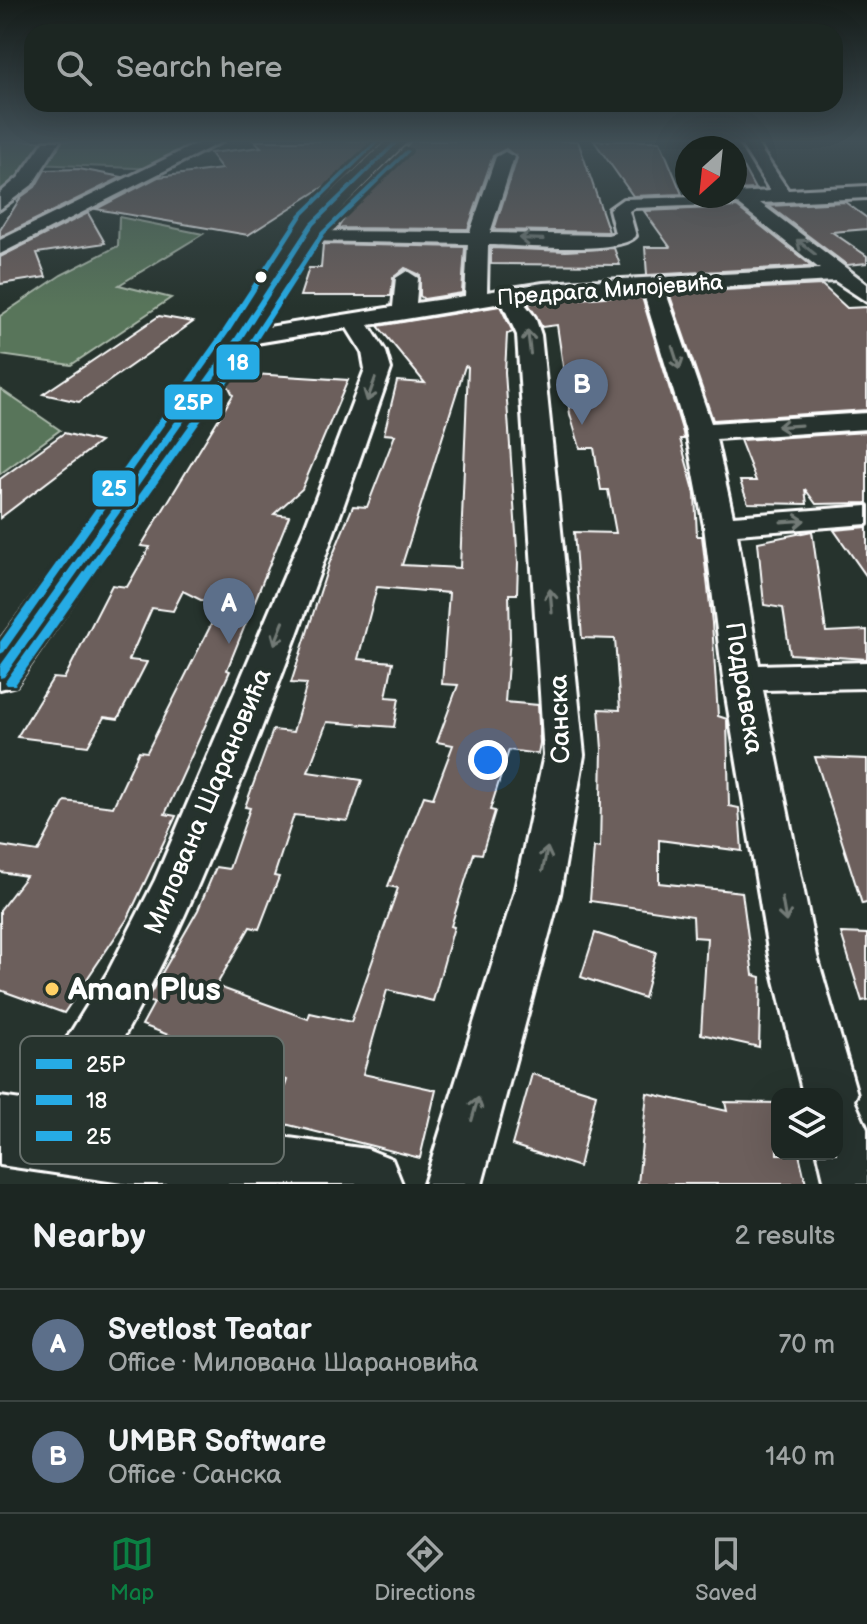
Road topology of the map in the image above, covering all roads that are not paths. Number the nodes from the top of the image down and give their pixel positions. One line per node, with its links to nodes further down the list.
1 (104, 196): 11 (street)
2 (343, 196): 9 (street)
3 (492, 196): 10 (street)
4 (841, 196): 5 (street)
5 (783, 197): 6 (street)
6 (747, 199)
7 (675, 201): 10 (street, one-way to 10)
8 (747, 201): 12 (street, one-way to 8)
9 (305, 235): 10 (street); 19 (street)
10 (478, 238): 16 (street)
11 (0, 248)
12 (841, 274): 14 (street, Предрага Милојевића); 15 (street)
13 (407, 278): 17 (street)
14 (652, 284): 16 (street, Предрага Милојевића); 21 (street, Подравска, one-way to 21)
15 (867, 295)
16 (492, 298): 17 (street, Предрага Милојевића); 32 (street, Санска, one-way to 16)
17 (404, 312): 18 (street, Предрага Милојевића)
18 (354, 320): 19 (street, Предрага Милојевића); 27 (street, Милована Шарановића, one-way to 27)
19 (238, 339): 24 (street)
20 (867, 421): 21 (street, one-way to 21)
21 (700, 432): 23 (street, Подравска)
22 (867, 515): 23 (street, one-way to 22)
23 (720, 526): 26 (street, Подравска)
24 (0, 674)
25 (867, 675): 26 (street)
26 (742, 678): 28 (street, Подравска, one-way to 28)
27 (90, 1036)
28 (828, 1088)
29 (843, 1143): 33 (street)
30 (231, 1164): 31 (street)
31 (367, 1184)
32 (453, 1184)
33 (854, 1184)

